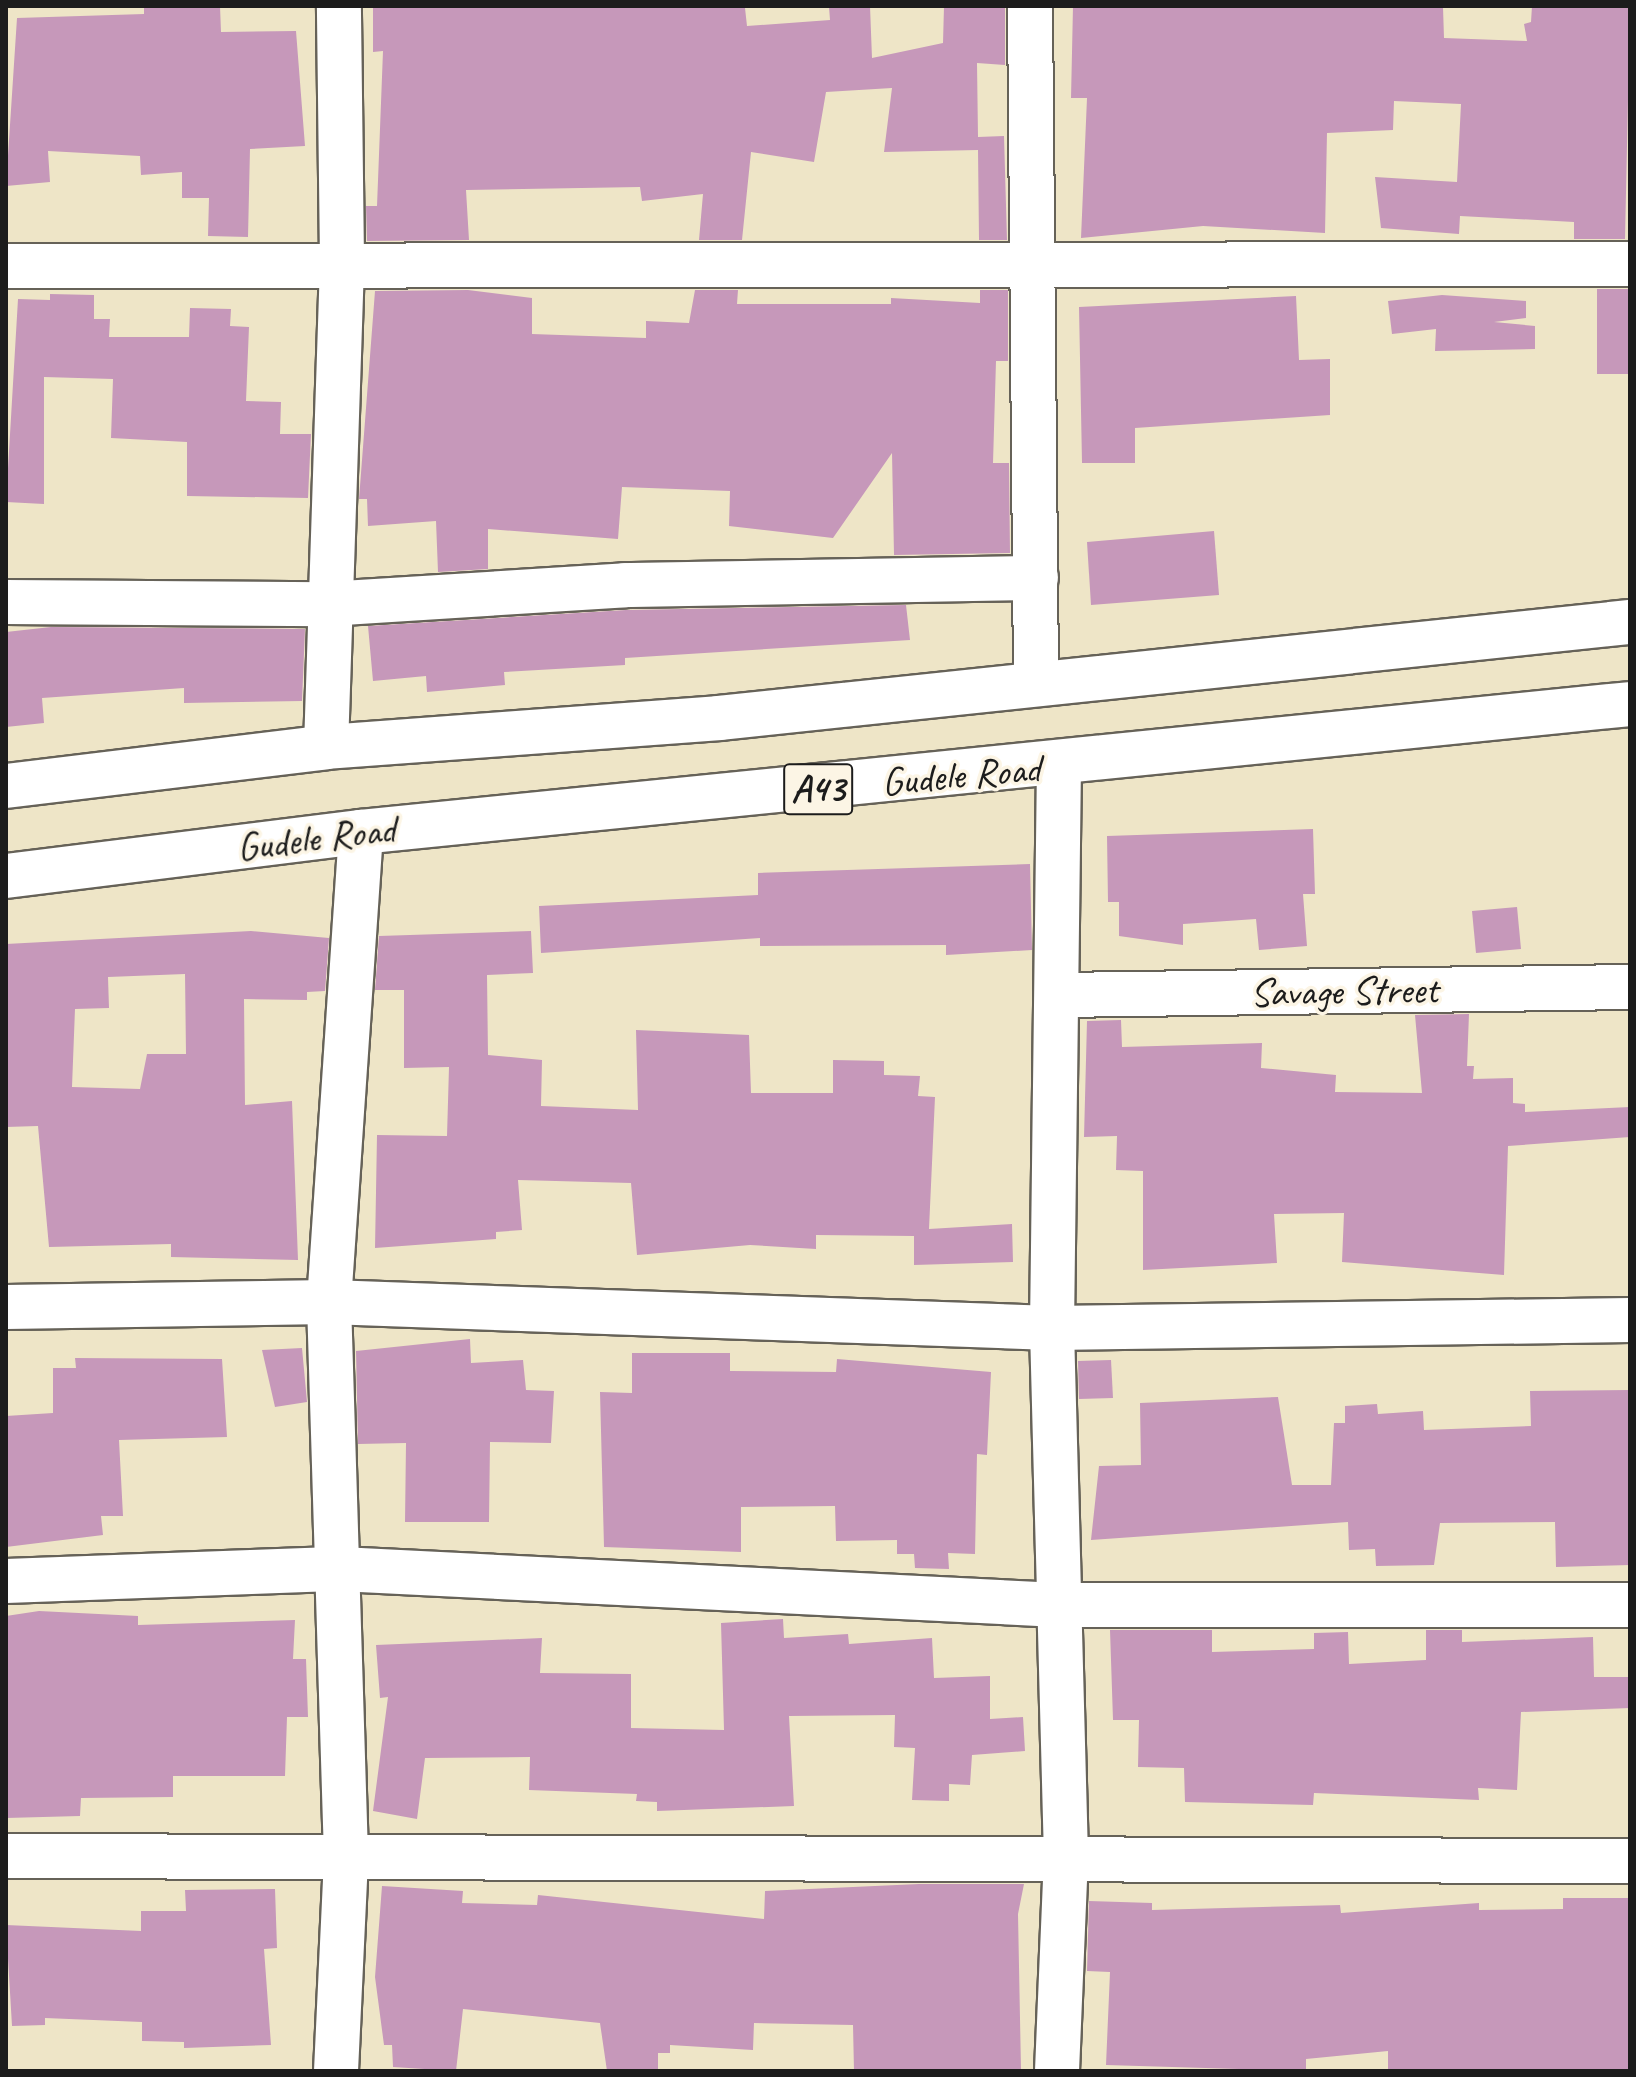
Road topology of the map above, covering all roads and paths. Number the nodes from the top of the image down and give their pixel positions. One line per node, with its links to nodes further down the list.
1 (339, 6): 3 (main road)
2 (1030, 6): 4 (main road)
3 (342, 260): 4 (main road); 6 (main road); 9 (main road)
4 (1035, 263): 5 (main road); 7 (main road)
5 (1630, 264)
6 (6, 266)
7 (1036, 578): 9 (main road); 11 (main road)
8 (6, 602): 9 (main road)
9 (327, 604): 13 (main road)
10 (1630, 622): 11 (main road, Gudele Road / A43)
11 (1036, 683): 13 (main road, Gudele Road / A43)
12 (1630, 704): 14 (main road, Gudele Road / A43)
13 (326, 747): 15 (main road, Gudele Road / A43)
14 (1059, 766): 16 (main road, Gudele Road / A43); 19 (main road)
15 (6, 786)
16 (361, 832): 17 (main road, Gudele Road / A43); 20 (main road)
17 (6, 876)
18 (1630, 987): 19 (main road, Savage Street)
19 (1059, 995): 23 (main road)
20 (329, 1302): 21 (main road); 23 (main road); 24 (main road)
21 (6, 1307)
22 (1630, 1320): 23 (main road)
23 (1052, 1328): 26 (main road)
24 (340, 1569): 25 (main road); 26 (main road); 29 (main road)
25 (6, 1581)
26 (1058, 1605): 27 (main road); 30 (main road)
27 (1630, 1605)
28 (6, 1856): 29 (main road)
29 (346, 1856): 30 (main road); 32 (main road)
30 (1066, 1857): 31 (main road); 33 (main road)
31 (1630, 1861)
32 (336, 2071)
33 (1057, 2071)

